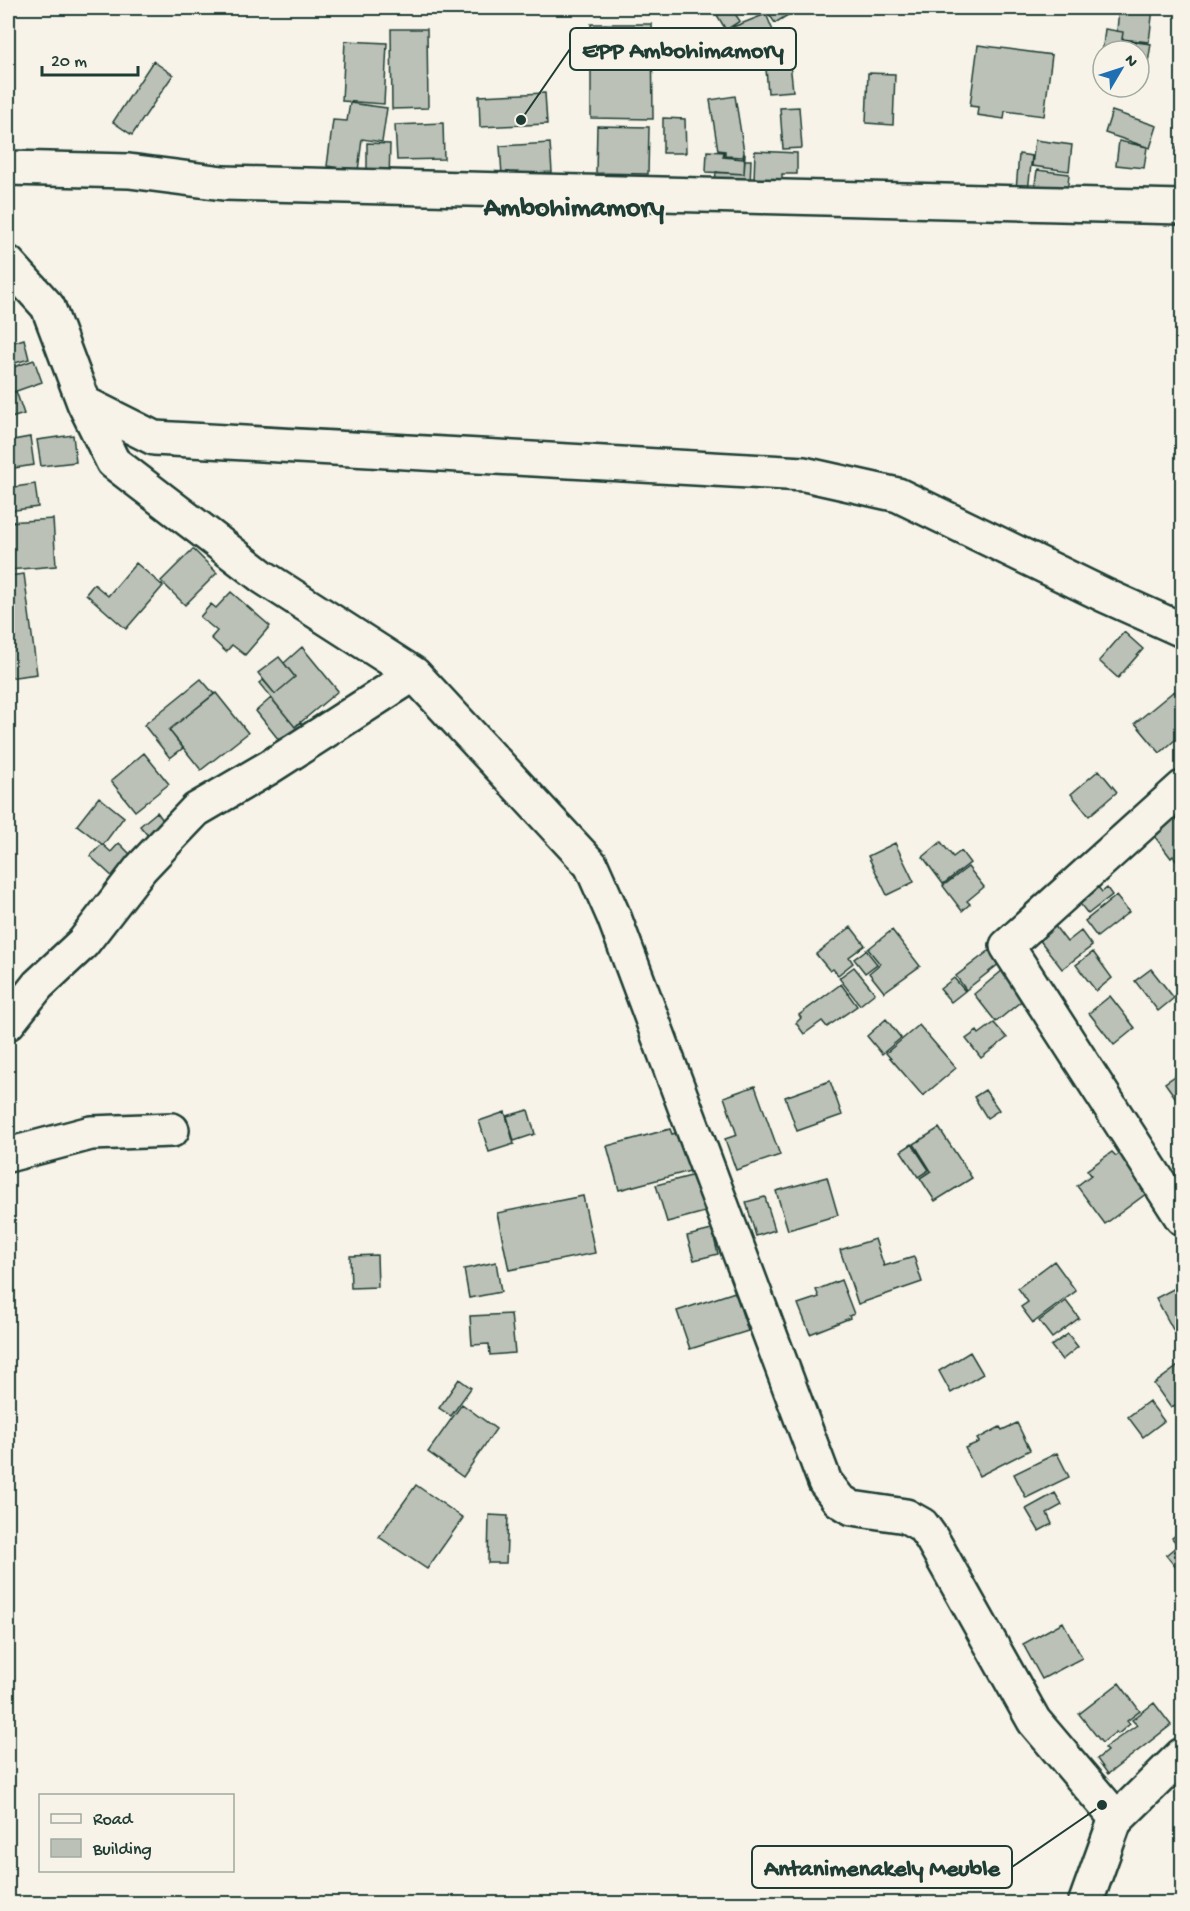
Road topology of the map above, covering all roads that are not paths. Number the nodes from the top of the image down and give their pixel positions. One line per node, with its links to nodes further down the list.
1 (8, 168): 2 (street)
2 (1182, 207)
3 (8, 263): 4 (street)
4 (84, 404): 5 (street); 6 (street)
5 (1182, 630)
6 (414, 674): 8 (street); 13 (street)
7 (1182, 788): 11 (street)
8 (8, 1023)
9 (172, 1130): 10 (street)
10 (8, 1155)
11 (1182, 1218)
12 (1182, 1755): 13 (street)
13 (1117, 1819): 14 (street)
14 (1085, 1904)

